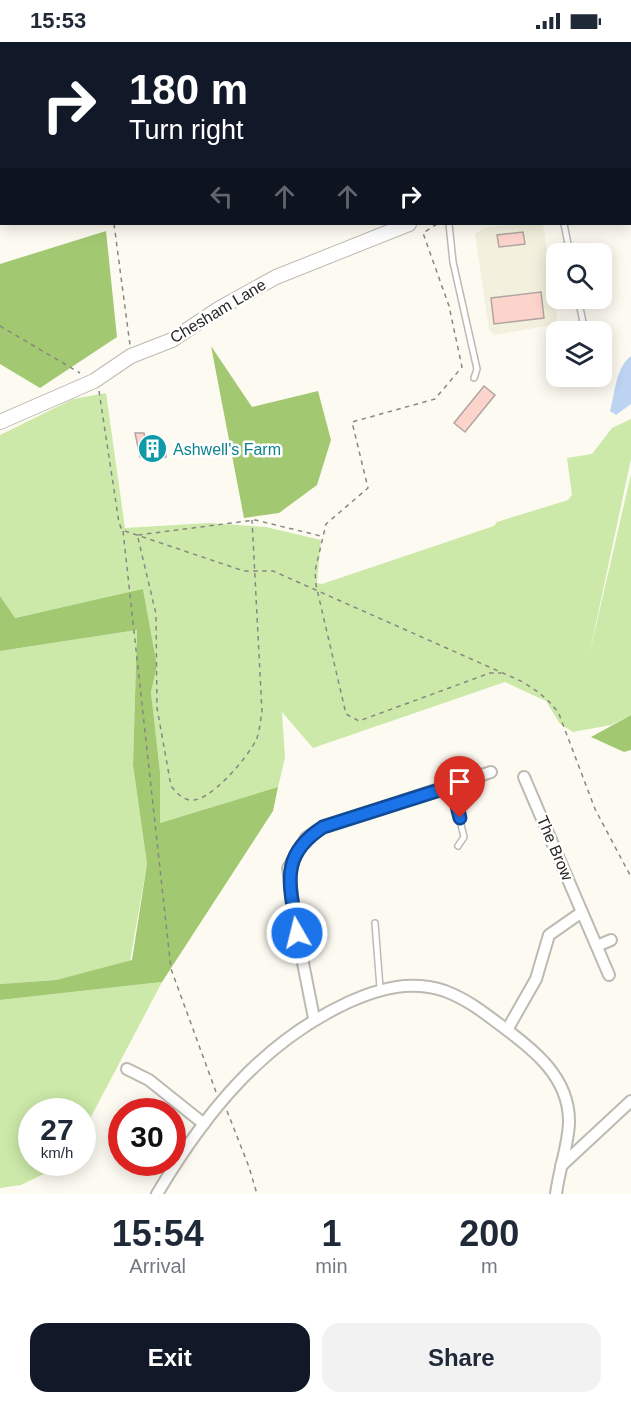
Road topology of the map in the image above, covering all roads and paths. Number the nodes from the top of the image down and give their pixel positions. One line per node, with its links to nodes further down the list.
1 (114, 225): 8 (path)
2 (406, 225): 8 (street, Chesham Lane)
3 (435, 225): 14 (path)
4 (448, 225): 9 (lane)
5 (564, 225): 6 (lane)
6 (568, 243)
7 (0, 326): 10 (path)
8 (131, 356): 10 (street, Chesham Lane)
9 (474, 378)
10 (96, 380): 11 (street, Chesham Lane); 13 (path)
11 (0, 422)
12 (252, 520): 14 (path); 15 (path); 16 (path)
13 (123, 530): 15 (path); 34 (path)
14 (322, 536): 17 (path)
15 (138, 537): 16 (path); 16 (path)
16 (256, 572): 17 (path)
17 (319, 591): 18 (path); 18 (path)
18 (502, 673): 24 (path)
19 (491, 772): 20 (street)
20 (452, 786): 22 (street); 31 (street)
21 (517, 791): 25 (street, The Brow)
22 (455, 800): 23 (lane)
23 (458, 846)
24 (631, 876)
25 (582, 912): 28 (street, The Brow); 32 (street)
26 (375, 923): 30 (lane)
27 (611, 940): 28 (street)
28 (597, 946): 29 (street, The Brow)
29 (609, 975)
30 (380, 988): 31 (street); 32 (street)
31 (314, 1018): 37 (street)
32 (507, 1030): 38 (street)
33 (127, 1069): 37 (street)
34 (216, 1092)
35 (631, 1101): 38 (street)
36 (225, 1106): 40 (path)
37 (204, 1124): 39 (street)
38 (561, 1166): 41 (street)
39 (157, 1194)
40 (256, 1194)
41 (556, 1194)

